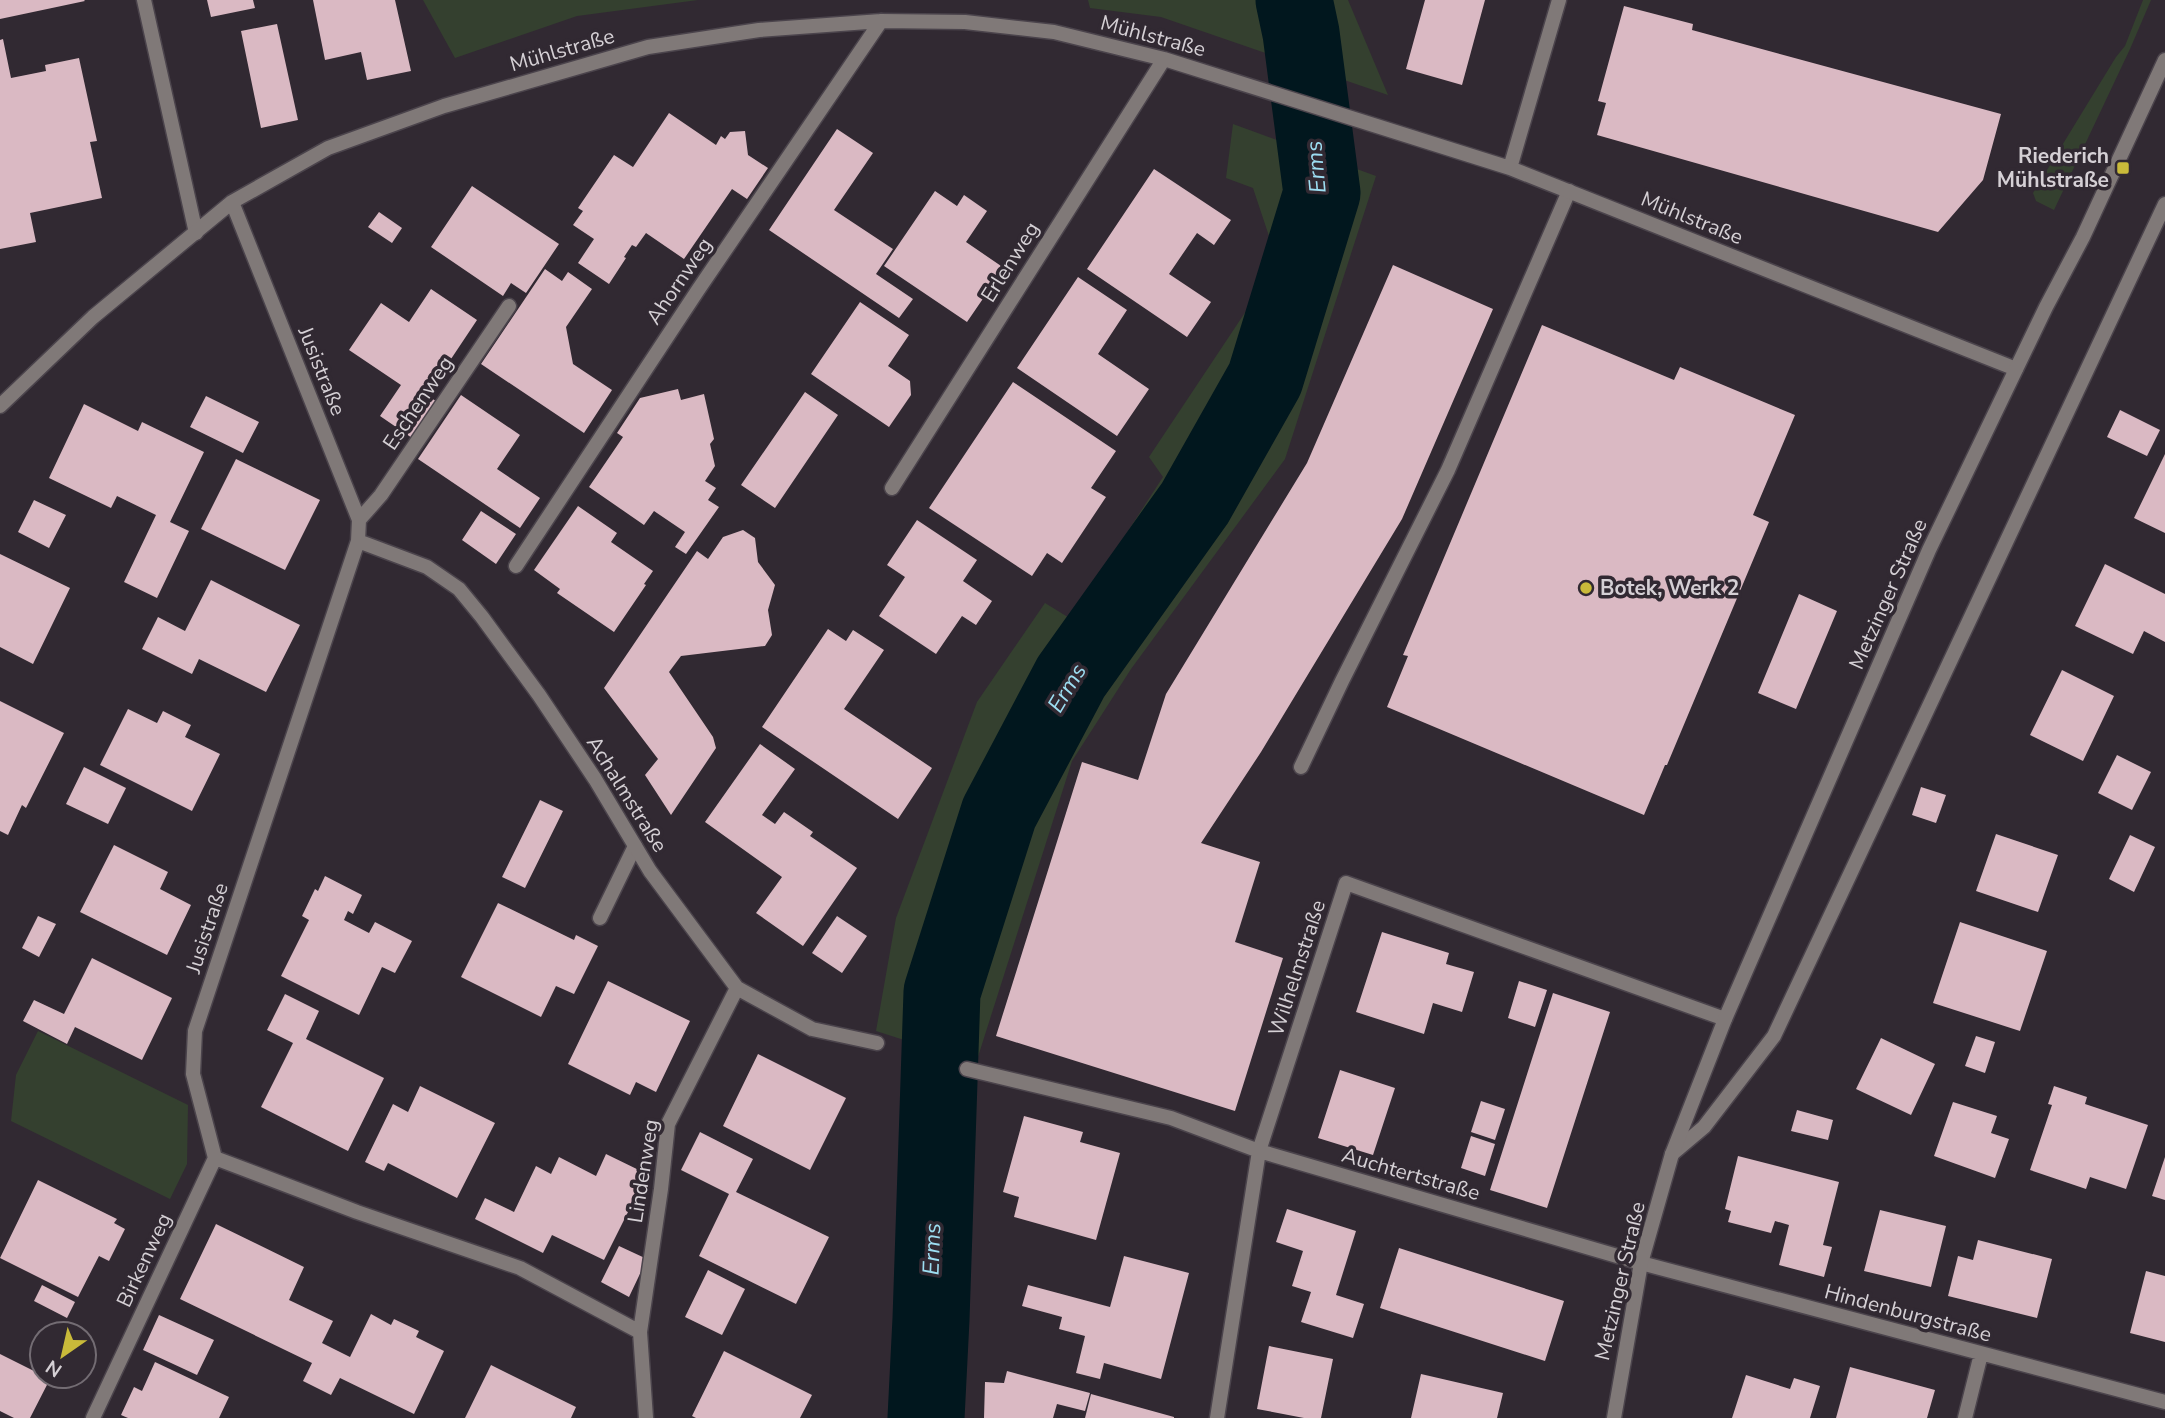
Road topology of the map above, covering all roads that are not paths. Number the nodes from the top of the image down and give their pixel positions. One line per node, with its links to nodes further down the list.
1 (144, 0): 10 (street)
2 (1559, 0): 6 (street)
3 (881, 22): 4 (street, Mühlstraße); 8 (street, Mühlstraße); 17 (street, Ahornweg)
4 (1164, 58): 6 (street, Mühlstraße); 14 (street, Erlenweg)
5 (2165, 60): 12 (street, Metzinger Straße)
6 (1510, 167): 7 (street, Mühlstraße)
7 (1569, 191): 12 (street, Mühlstraße); 18 (street)
8 (232, 202): 10 (street, Mühlstraße); 15 (street, Jusistraße)
9 (2165, 204): 26 (street)
10 (196, 233): 13 (street, Mühlstraße)
11 (509, 306): 15 (street, Eschenweg)
12 (2016, 369): 22 (street, Metzinger Straße)
13 (0, 406)
14 (892, 488)
15 (359, 520): 16 (street, Jusistraße)
16 (358, 541): 19 (street, Achalmstraße); 27 (street, Jusistraße)
17 (516, 566)
18 (1301, 767)
19 (635, 846): 20 (street); 21 (street, Achalmstraße)
20 (600, 918)
21 (737, 988): 23 (street, Achalmstraße); 29 (street, Lindenweg)
22 (1725, 1019): 25 (street, Wilhelmstraße); 26 (street, Metzinger Straße)
23 (877, 1043)
24 (967, 1069): 25 (street, Auchtertstraße)
25 (1259, 1151): 28 (street, Auchtertstraße); 34 (street, Wilhelmstraße)
26 (1672, 1154): 28 (street, Metzinger Straße)
27 (215, 1158): 29 (street); 32 (street, Birkenweg)
28 (1641, 1263): 30 (street, Hindenburgstraße); 35 (street, Metzinger Straße)
29 (640, 1332): 33 (street)
30 (1981, 1354): 31 (street, Hindenburgstraße); 36 (street)
31 (2165, 1402)
32 (93, 1418)
33 (646, 1418)
34 (1217, 1418)
35 (1614, 1418)
36 (1965, 1418)

